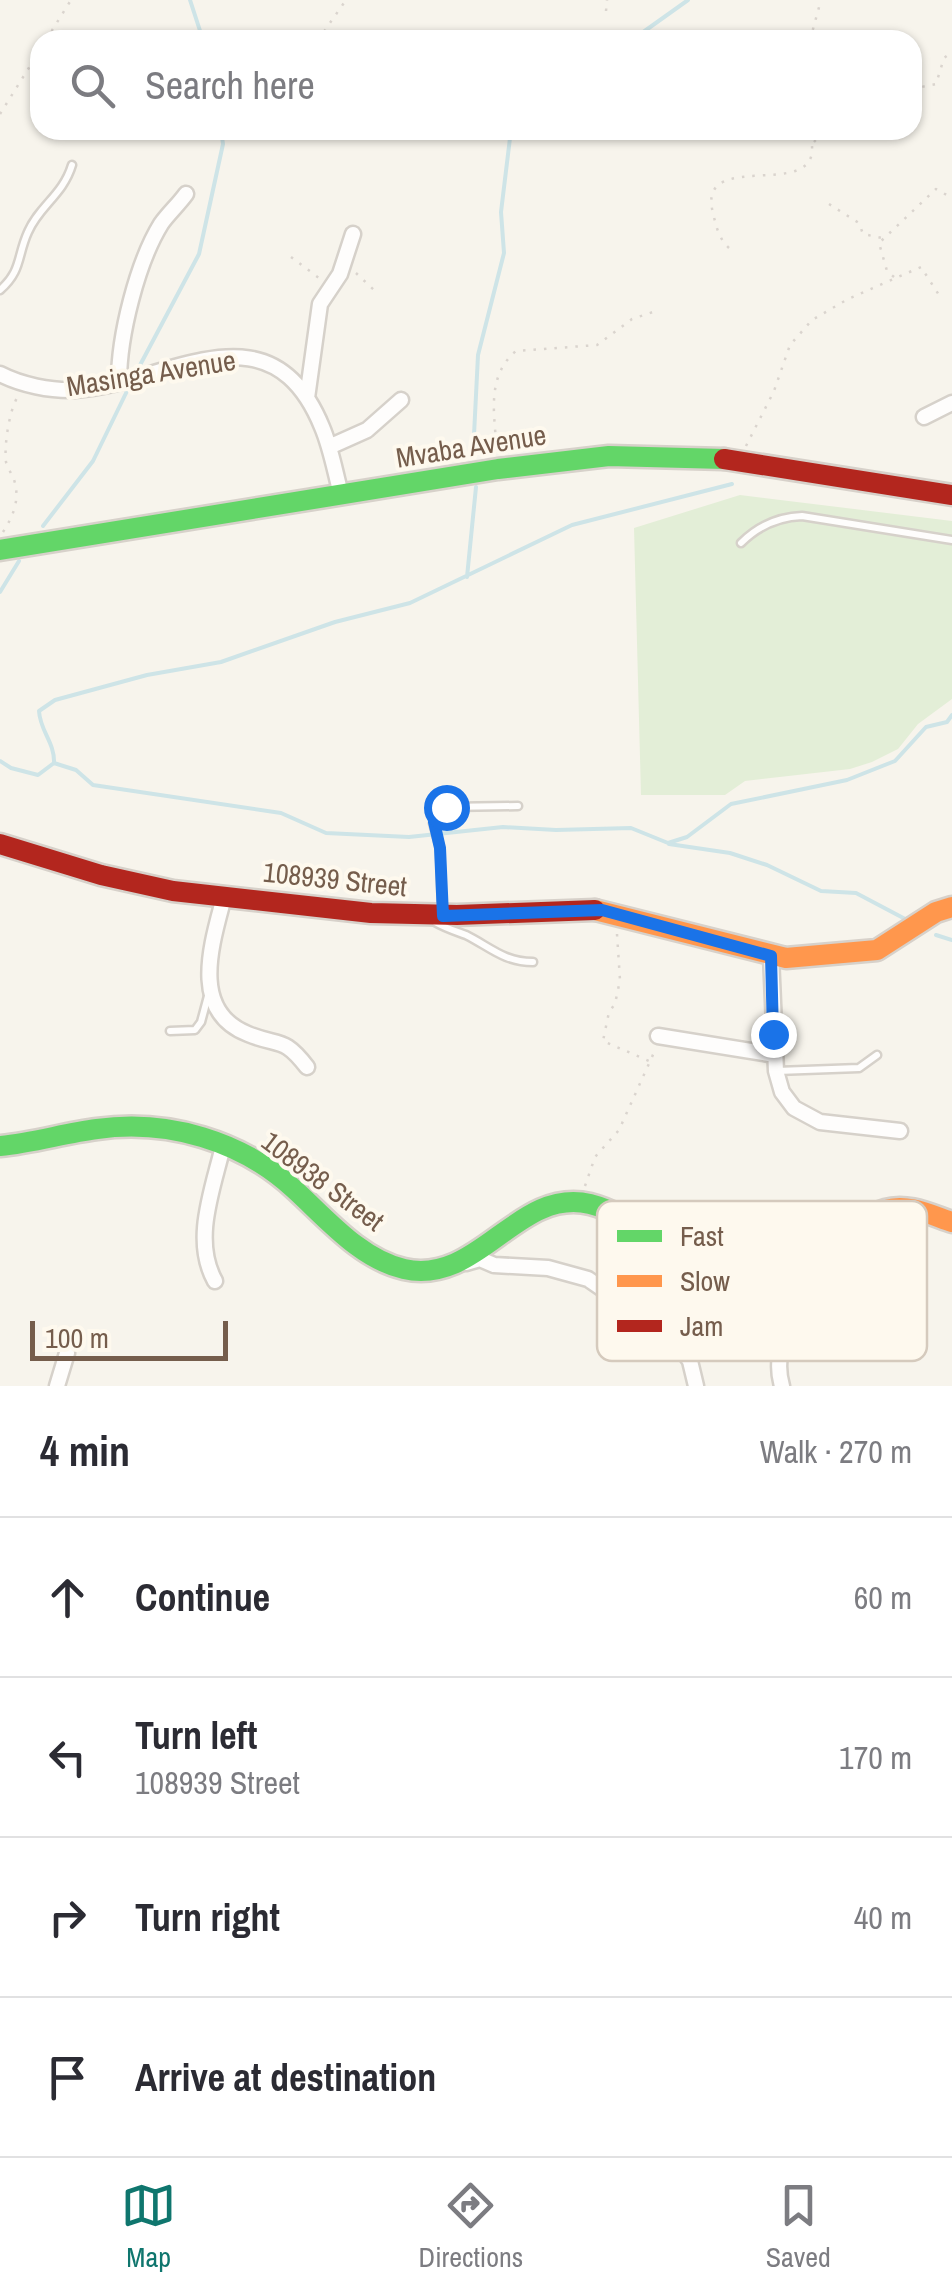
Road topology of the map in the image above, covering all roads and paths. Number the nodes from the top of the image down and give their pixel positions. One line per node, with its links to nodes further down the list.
1 (71, 0): 6 (path)
2 (346, 0): 7 (path)
3 (608, 0): 5 (path)
4 (821, 0): 8 (path)
5 (606, 11)
6 (52, 30)
7 (325, 30)
8 (815, 30)
9 (952, 52): 11 (path)
10 (30, 66): 12 (path)
11 (922, 87)
12 (0, 114)
13 (812, 140): 15 (path)
14 (816, 140): 15 (path)
15 (813, 143): 22 (path)
16 (72, 165): 26 (lane)
17 (186, 194): 32 (street)
18 (952, 198): 21 (path)
19 (829, 204): 21 (path)
20 (353, 234): 24 (street)
21 (884, 239): 25 (path)
22 (729, 248)
23 (292, 257): 29 (path)
24 (344, 262): 27 (path); 29 (street)
25 (896, 278): 28 (path); 39 (path)
26 (0, 290)
27 (376, 292)
28 (940, 295)
29 (320, 304): 34 (street)
30 (659, 310): 40 (path)
31 (0, 374): 33 (street, Masinga Avenue)
32 (119, 381): 33 (street, Masinga Avenue); 34 (street, Masinga Avenue)
33 (25, 384): 43 (path)
34 (307, 398): 38 (street, Masinga Avenue)
35 (401, 400): 38 (street)
36 (952, 403): 37 (street)
37 (924, 417)
38 (329, 447): 41 (street, Masinga Avenue)
39 (738, 460): 40 (street, Mvaba Avenue); 42 (street, Mvaba Avenue)
40 (498, 469): 41 (street, Mvaba Avenue)
41 (341, 494): 46 (street, Mvaba Avenue)
42 (952, 495)
43 (0, 535)
44 (952, 540): 45 (lane)
45 (741, 543)
46 (0, 550)
47 (518, 806): 52 (lane)
48 (0, 844): 49 (street, 108939 Street)
49 (224, 896): 52 (street, 108939 Street); 55 (street)
50 (952, 906): 53 (street, 108939 Street)
51 (617, 913): 52 (street, 108939 Street); 53 (street, 108939 Street); 59 (path)
52 (435, 916): 54 (lane)
53 (771, 956): 60 (street)
54 (533, 962)
55 (210, 990): 56 (lane); 61 (street)
56 (170, 1031)
57 (658, 1036): 59 (path); 60 (street)
58 (878, 1055): 60 (lane)
59 (650, 1061): 65 (path)
60 (775, 1063): 62 (street)
61 (306, 1068)
62 (900, 1131)
63 (2, 1146): 64 (street, 108938 Street)
64 (223, 1146): 69 (street, 108938 Street); 70 (street)
65 (580, 1202): 66 (street); 69 (street, 108938 Street)
66 (597, 1205)
67 (927, 1213): 68 (street)
68 (952, 1222)
69 (464, 1264): 71 (street)
70 (215, 1281)
71 (597, 1285)
72 (66, 1352): 75 (street)
73 (690, 1361): 76 (street)
74 (778, 1361): 77 (street)
75 (56, 1386)
76 (696, 1386)
77 (782, 1386)

